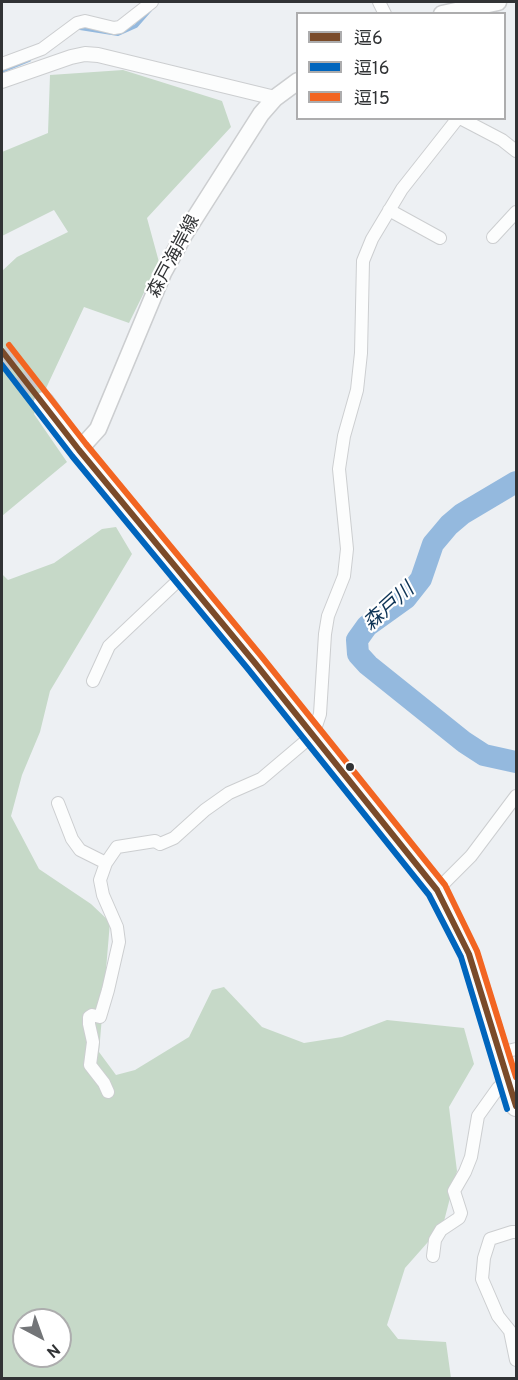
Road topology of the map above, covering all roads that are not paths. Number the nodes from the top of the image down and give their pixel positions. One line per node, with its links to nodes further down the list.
1 (152, 2): 4 (street)
2 (498, 2): 3 (main road)
3 (451, 12)
4 (2, 64)
5 (2, 81): 7 (street)
6 (296, 82): 7 (main road, 森戸海岸線)
7 (275, 98): 16 (main road, 森戸海岸線)
8 (457, 120): 11 (street)
9 (463, 120): 10 (street)
10 (516, 151)
11 (389, 210): 14 (street); 19 (street)
12 (516, 212): 13 (street)
13 (493, 237)
14 (440, 238)
15 (44, 402): 16 (highway)
16 (79, 450): 17 (highway)
17 (183, 576): 18 (street); 19 (highway)
18 (93, 681)
19 (313, 735): 22 (street); 23 (highway)
20 (516, 796): 23 (street)
21 (58, 803): 22 (street)
22 (106, 863): 26 (street)
23 (437, 890): 24 (highway)
24 (508, 1051): 25 (highway)
25 (509, 1080): 27 (highway); 29 (street)
26 (108, 1092)
27 (516, 1106)
28 (516, 1232): 30 (street)
29 (433, 1256)
30 (516, 1360)

